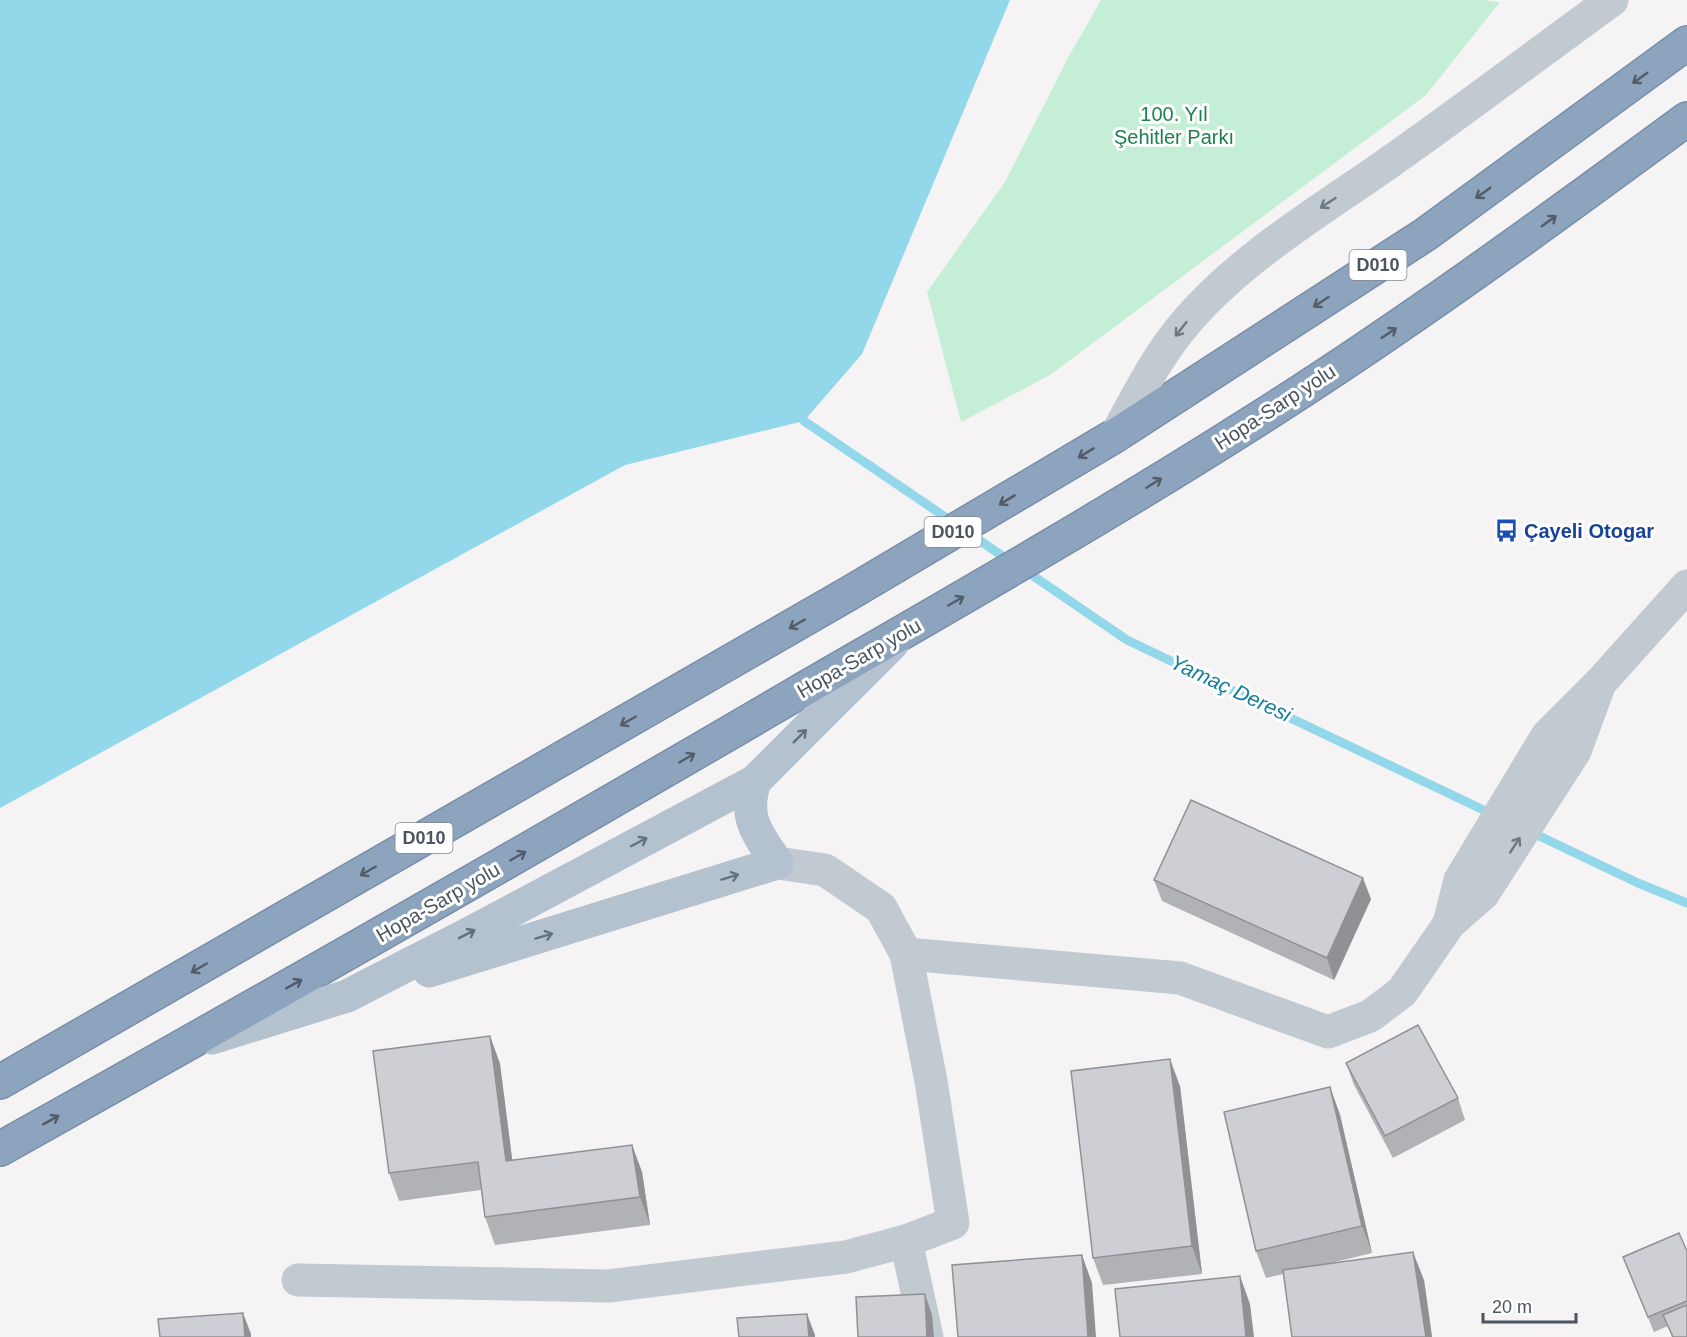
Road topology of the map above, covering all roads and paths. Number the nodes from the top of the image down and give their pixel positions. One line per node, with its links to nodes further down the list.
1 (1612, 0): 4 (street, one-way to 4)
2 (1687, 43): 4 (highway, D010, one-way to 4)
3 (1687, 119): 6 (highway, Hopa-Sarp yolu, one-way to 3)
4 (1116, 435): 12 (highway, D010, one-way to 12)
5 (1687, 586): 9 (street)
6 (906, 630): 7 (main road, one-way to 6); 11 (highway, Hopa-Sarp yolu, one-way to 6)
7 (755, 781): 8 (main road); 10 (main road, one-way to 7)
8 (777, 863): 9 (street); 10 (main road, one-way to 8)
9 (906, 954): 14 (street)
10 (347, 996): 11 (main road)
11 (179, 1048): 13 (highway, Hopa-Sarp yolu, one-way to 11)
12 (0, 1082)
13 (0, 1149)
14 (906, 1241): 15 (street); 16 (street)
15 (298, 1280)
16 (927, 1337)

